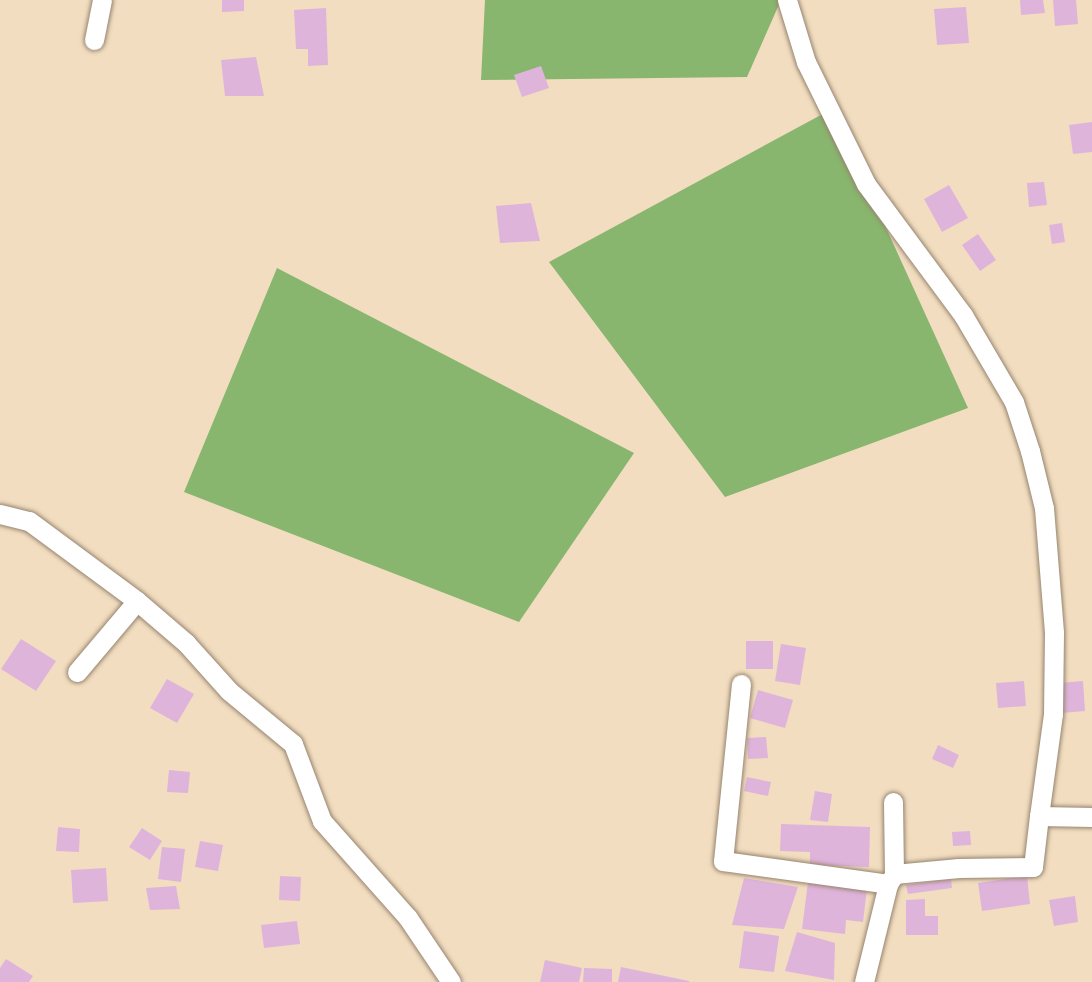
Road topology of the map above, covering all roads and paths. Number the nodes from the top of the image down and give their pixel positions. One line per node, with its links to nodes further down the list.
1 (102, 0): 3 (street)
2 (787, 0): 9 (street)
3 (94, 40)
4 (0, 514): 5 (street)
5 (138, 601): 6 (street); 12 (street)
6 (77, 672)
7 (741, 684): 11 (street)
8 (892, 802): 11 (street)
9 (1039, 816): 10 (street); 11 (street)
10 (1092, 817)
11 (891, 879): 13 (street)
12 (451, 982)
13 (864, 982)

